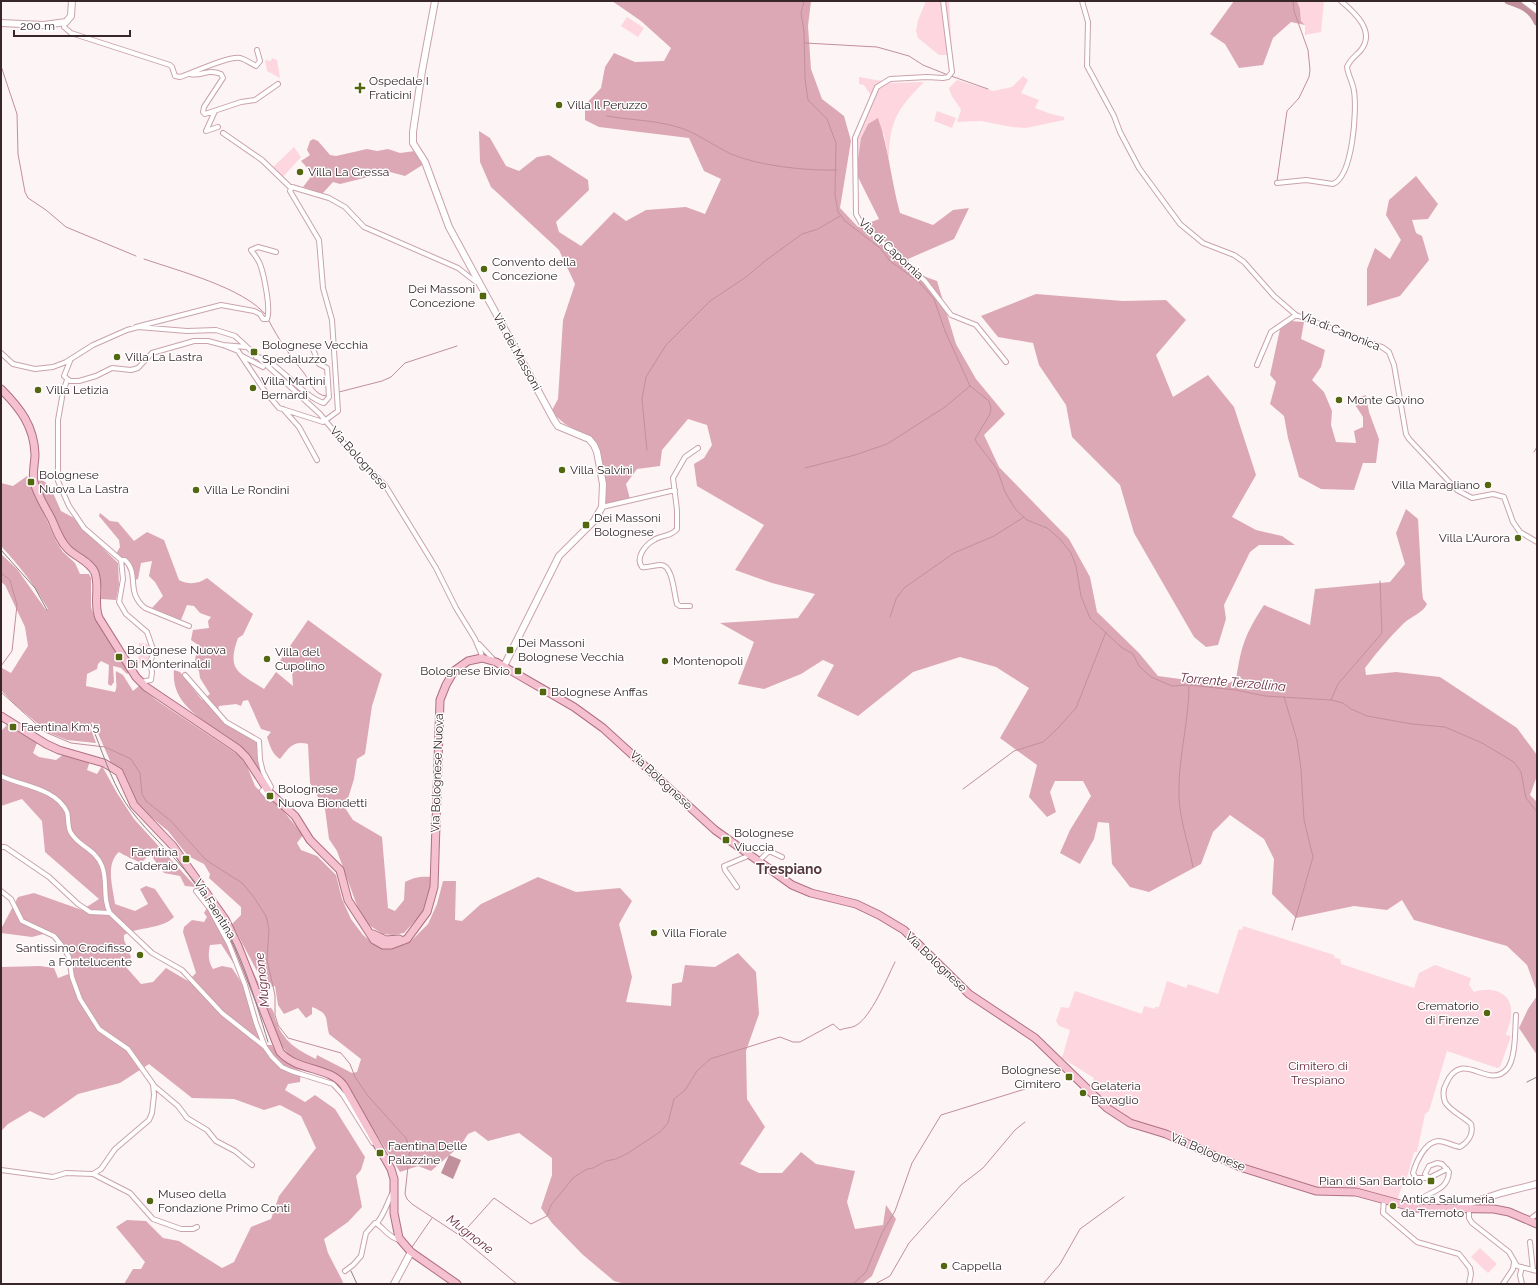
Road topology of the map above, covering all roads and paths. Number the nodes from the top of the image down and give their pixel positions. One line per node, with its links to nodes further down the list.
1 (72, 1): 8 (street)
2 (435, 1): 19 (street, Via dei Massoni)
3 (943, 1): 29 (street, Via di Capornia)
4 (1082, 1): 20 (street, Via di Canonica)
5 (1341, 1): 16 (street)
6 (1525, 1): 7 (street)
7 (1537, 10)
8 (65, 22): 9 (street); 11 (street)
9 (1, 23)
10 (257, 50): 11 (street)
11 (190, 74): 13 (street)
12 (278, 84): 13 (street)
13 (215, 111): 14 (street)
14 (218, 127)
15 (223, 133): 17 (street)
16 (1277, 184)
17 (291, 188): 19 (street); 35 (street)
18 (276, 252): 21 (street, Via Bolognese)
19 (478, 282): 39 (street, Via dei Massoni)
20 (1296, 315): 30 (street); 40 (street, Via di Canonica)
21 (133, 329): 23 (street, Via Bolognese); 28 (street, Via Bolognese)
22 (223, 346): 23 (street); 26 (street); 32 (street)
23 (246, 347): 27 (street, Via Bolognese)
24 (313, 349): 27 (street, Via Bolognese)
25 (1, 353): 28 (street, Via Bolognese)
26 (241, 355): 31 (street); 34 (street)
27 (256, 357): 35 (street, Via Bolognese)
28 (70, 361): 32 (street)
29 (1006, 362)
30 (1257, 365)
31 (263, 367)
32 (67, 380): 41 (street)
33 (1, 389): 47 (main road, Via Bolognese Nuova)
34 (283, 409): 35 (street); 37 (street)
35 (326, 421): 44 (street, Via Bolognese)
36 (698, 448): 38 (street)
37 (317, 460)
38 (675, 490): 39 (street); 42 (street)
39 (602, 507): 45 (street)
40 (1537, 542)
41 (120, 560): 43 (street); 47 (street)
42 (690, 606)
43 (189, 626)
44 (483, 655): 45 (main road, Via Bolognese); 50 (main road, Via Bolognese Nuova)
45 (504, 666): 52 (main road, Via Bolognese)
46 (185, 675): 50 (street)
47 (140, 682): 50 (main road, Via Bolognese Nuova)
48 (1, 716): 62 (main road, Via Faentina)
49 (1, 776): 58 (street)
50 (267, 789)
51 (1, 847): 58 (street)
52 (751, 855): 54 (main road, Via Bolognese); 55 (street)
53 (782, 857): 54 (street)
54 (759, 861): 70 (main road, Via Bolognese)
55 (737, 887)
56 (1, 891): 61 (street)
57 (196, 891): 60 (street, Via Faentina)
58 (110, 913): 60 (street)
59 (1516, 1015): 67 (street)
60 (265, 1047): 62 (street, Via Faentina)
61 (153, 1084): 63 (street); 66 (street)
62 (379, 1146): 69 (main road, Via Faentina)
63 (252, 1165)
64 (1447, 1169): 67 (street); 67 (street); 71 (street)
65 (1, 1170): 66 (street)
66 (93, 1174): 77 (street)
67 (1429, 1178)
68 (1537, 1184): 72 (street)
69 (394, 1192): 76 (street); 78 (main road, Via Faentina)
70 (1384, 1199): 71 (main road, Via Bolognese); 87 (street)
71 (1415, 1208): 72 (main road, Via Bolognese)
72 (1458, 1208): 73 (main road, Via Bolognese)
73 (1469, 1208): 75 (main road, Via Bolognese); 81 (street)
74 (1537, 1214): 75 (street, Via Bolognese)
75 (1534, 1221)
76 (377, 1224): 78 (street); 83 (street)
77 (197, 1227)
78 (401, 1241): 80 (main road, Via Faentina)
79 (1530, 1242): 84 (street)
80 (411, 1252): 85 (street); 86 (main road, Via Faentina)
81 (1514, 1262): 82 (street); 88 (street)
82 (1522, 1267): 84 (street); 89 (street)
83 (345, 1270)
84 (1535, 1271)
85 (394, 1284)
86 (457, 1284)
87 (1469, 1284)
88 (1503, 1284)
89 (1522, 1284)

